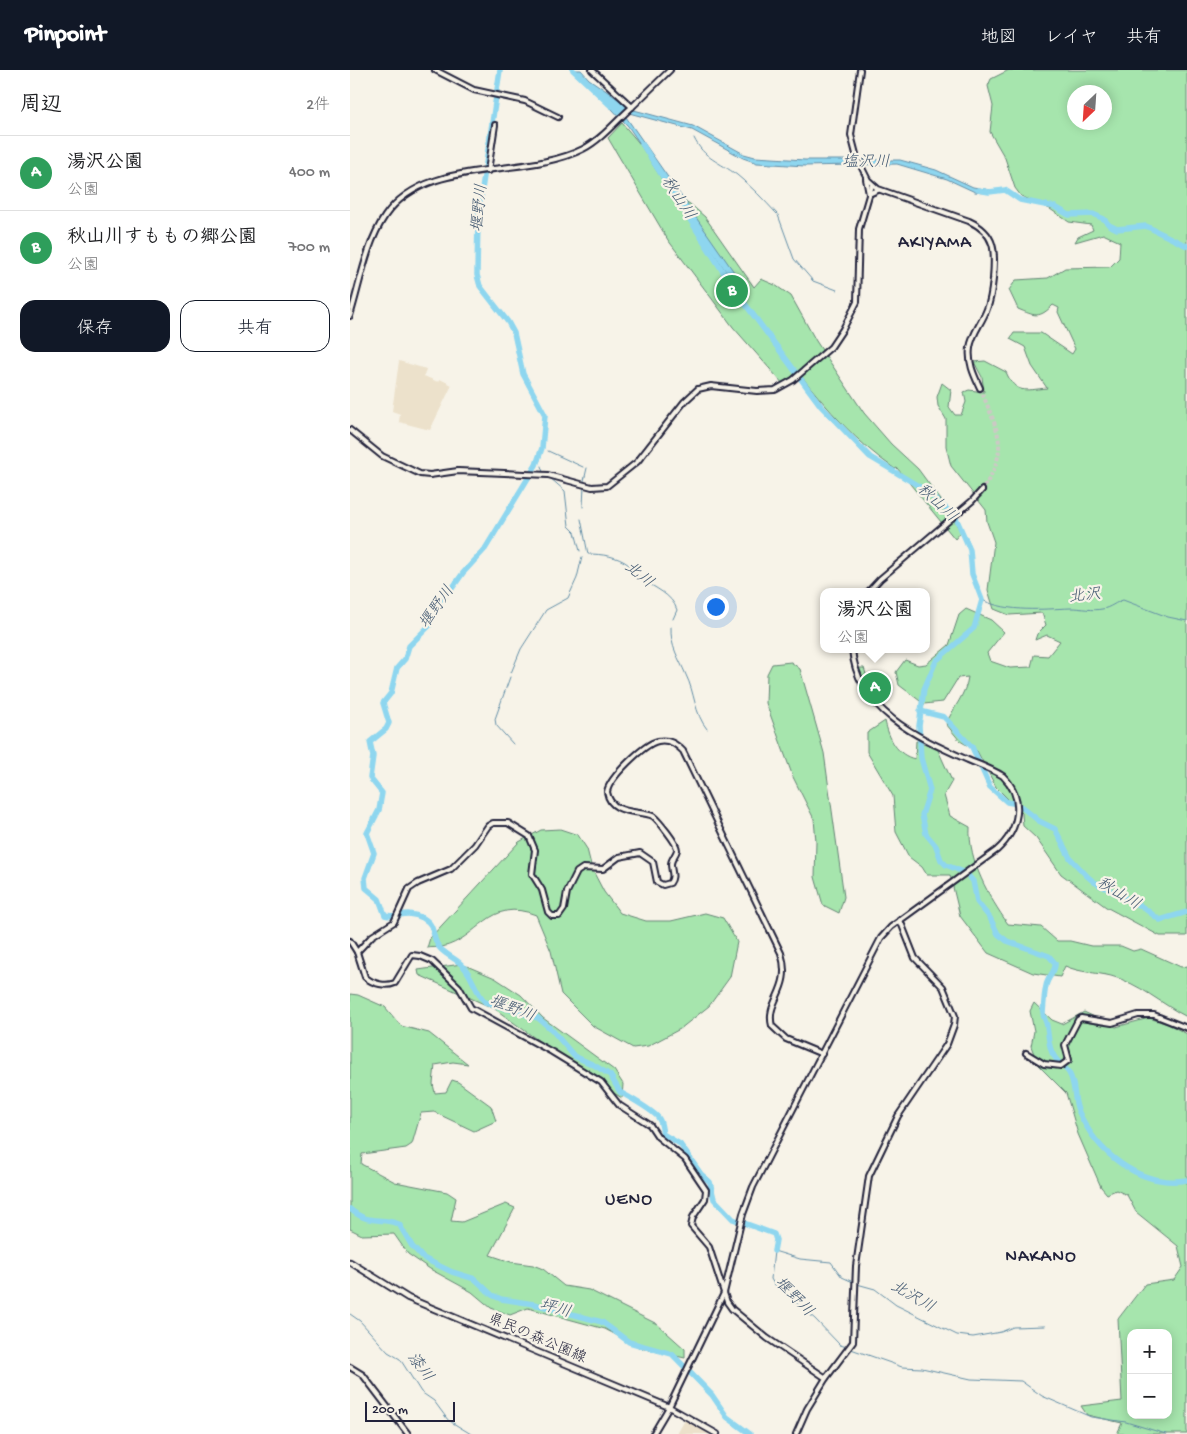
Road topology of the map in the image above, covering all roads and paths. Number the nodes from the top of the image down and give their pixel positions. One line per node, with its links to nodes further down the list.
1 (435, 70): 6 (street)
2 (592, 70): 5 (street)
3 (670, 70): 5 (street)
4 (860, 70): 9 (street)
5 (632, 107): 8 (street)
6 (558, 117)
7 (496, 125): 8 (street)
8 (488, 171): 13 (street)
9 (864, 173): 10 (street); 12 (street)
10 (872, 185): 11 (street); 12 (street)
11 (885, 191): 12 (street); 14 (street)
12 (869, 194): 15 (street)
13 (350, 316)
14 (980, 388)
15 (350, 430)
16 (982, 490): 17 (street)
17 (872, 588)
18 (852, 653): 19 (street)
19 (900, 920): 24 (street); 28 (street)
20 (350, 941): 21 (street)
21 (357, 952): 24 (street); 26 (street)
22 (1187, 1028): 23 (street)
23 (1026, 1053)
24 (822, 1054): 26 (street)
25 (350, 1262): 29 (main road, 県民の森公園線)
26 (724, 1293): 28 (street); 29 (street)
27 (350, 1367): 30 (street)
28 (826, 1378): 33 (street)
29 (669, 1407): 31 (street); 32 (main road, 県民の森公園線)
30 (408, 1434)
31 (654, 1434)
32 (717, 1434)
33 (796, 1434)

